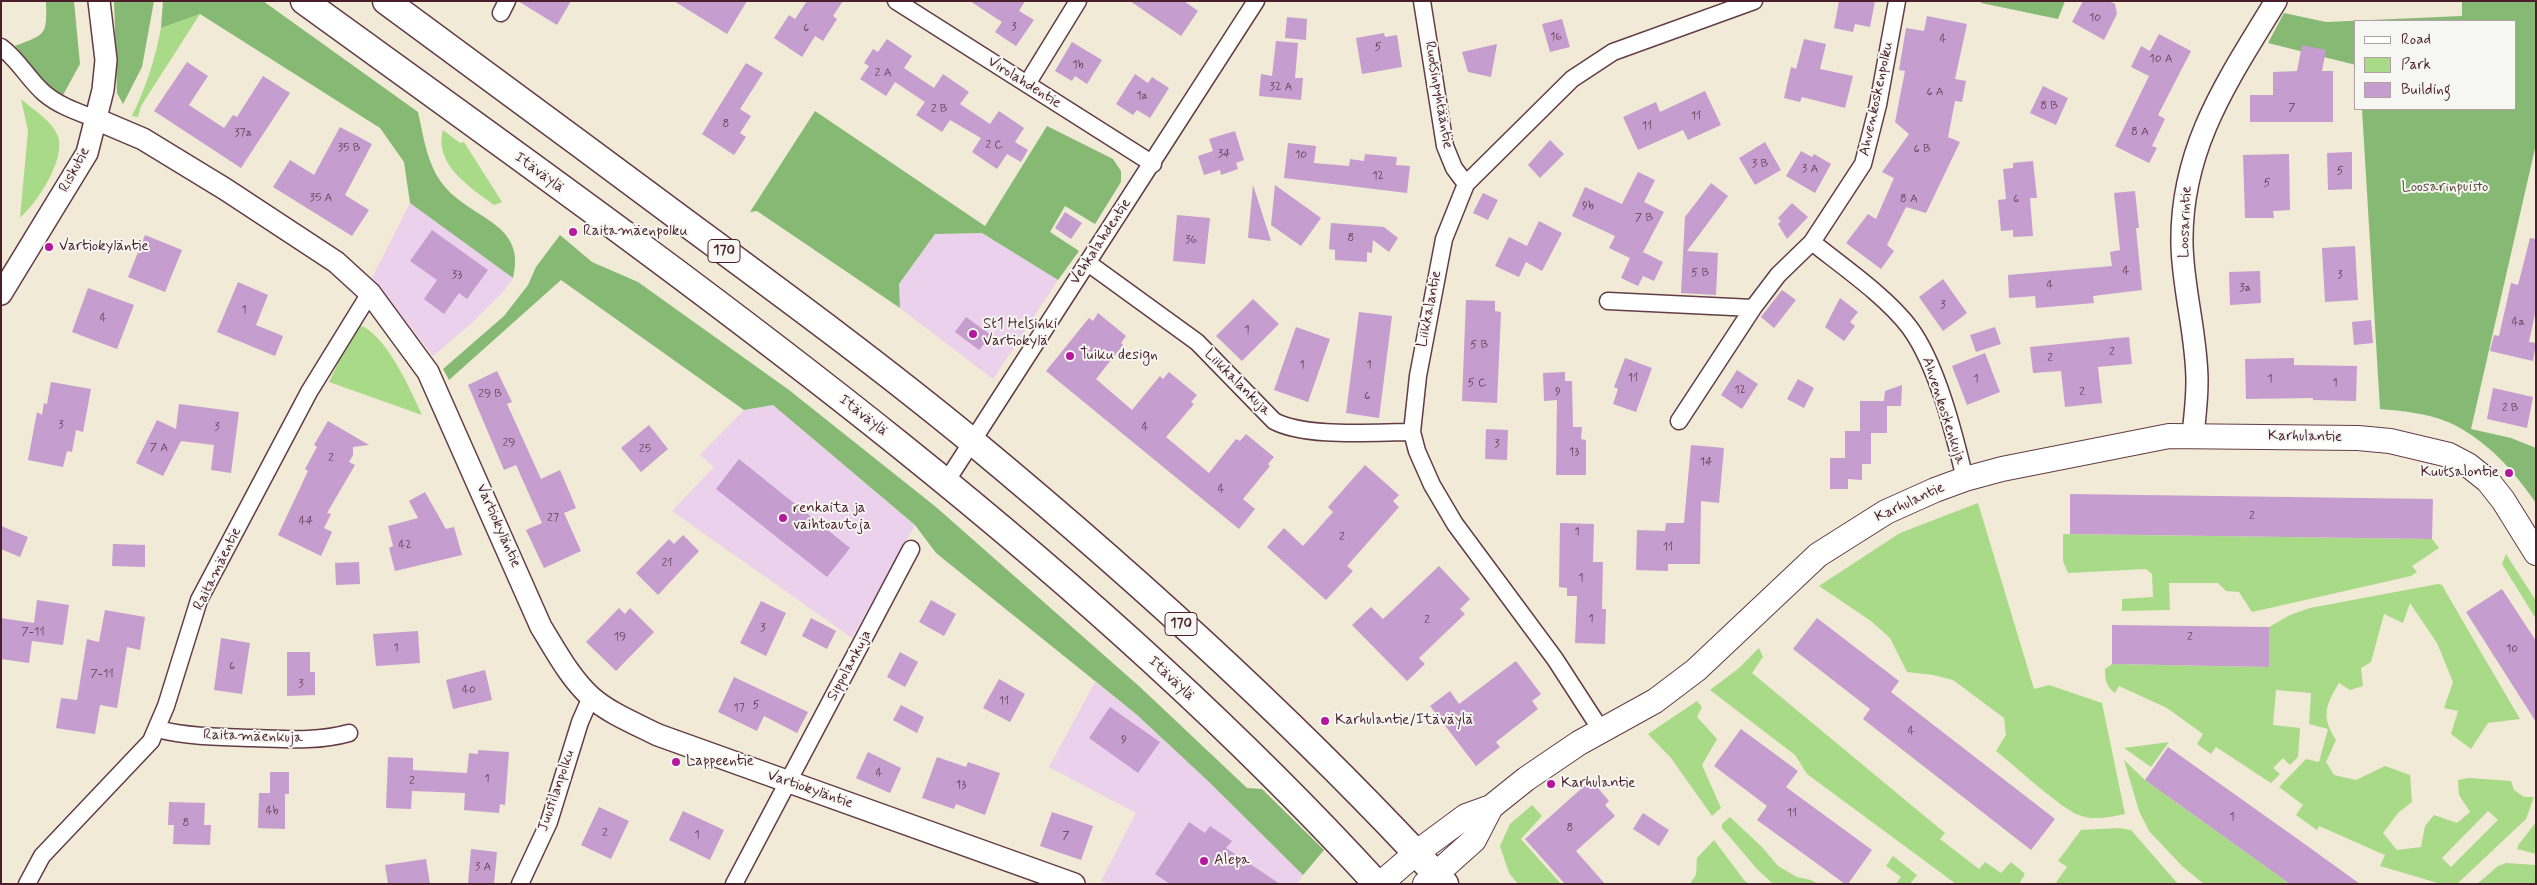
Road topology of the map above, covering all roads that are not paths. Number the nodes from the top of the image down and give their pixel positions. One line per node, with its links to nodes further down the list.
1 (99, 1): 13 (street, Riskutie)
2 (304, 1): 27 (main road, Itäväylä)
3 (386, 1): 25 (main road, 170)
4 (896, 1): 12 (street, Virolahdentie)
5 (1078, 1): 12 (street)
6 (1256, 1): 14 (street, Vehkalahdentie)
7 (1422, 1): 15 (street, Ruotsinpyhtääntie)
8 (1754, 1): 15 (street, Liikkalantie)
9 (1897, 1): 16 (street, Ahvenkoskenpolku)
10 (2276, 1): 24 (street, Loosarintie)
11 (1, 47): 13 (street, Vartiokyläntie)
12 (1027, 84): 14 (street, Virolahdentie)
13 (96, 120): 18 (street, Vartiokyläntie); 19 (street, Riskutie)
14 (1152, 164): 17 (street, Vehkalahdentie)
15 (1466, 184): 23 (street, Liikkalantie)
16 (1812, 242): 21 (street, Ahvenkoskenpolku); 26 (street, Ahvenkoskenkuja)
17 (1088, 264): 23 (street, Liikkalankuja); 25 (street, Vehkalahdentie)
18 (370, 293): 30 (street, Vartiokyläntie); 31 (street, Raitamäentie)
19 (1, 294)
20 (1608, 301): 21 (street)
21 (1752, 308): 22 (street, Ahvenkoskenpolku)
22 (1679, 421)
23 (1412, 432): 32 (street, Liikkalantie)
24 (2193, 434): 26 (main road, Karhulantie); 29 (main road, Karhulantie)
25 (973, 442): 27 (street, Vehkalahdentie); 36 (main road, 170)
26 (1965, 479): 32 (main road, Karhulantie)
27 (946, 482): 42 (main road, Itäväylä)
28 (911, 549): 34 (street, Sippolankuja)
29 (2536, 553)
30 (591, 697): 34 (street, Vartiokyläntie); 39 (street, Juustilanpolku)
31 (157, 729): 33 (street, Raitamäenkuja); 38 (street, Raitamäentie)
32 (1601, 730): 35 (main road, Karhulantie)
33 (348, 733)
34 (789, 782): 40 (street); 41 (street, Vartiokyläntie)
35 (1491, 807): 36 (main road, Karhulantie); 37 (main road, Karhulantie)
36 (1416, 853): 37 (main road, 170); 42 (main road, Karhulantie)
37 (1435, 880)
38 (27, 884)
39 (520, 884)
40 (734, 884)
41 (1074, 884)
42 (1378, 884)

